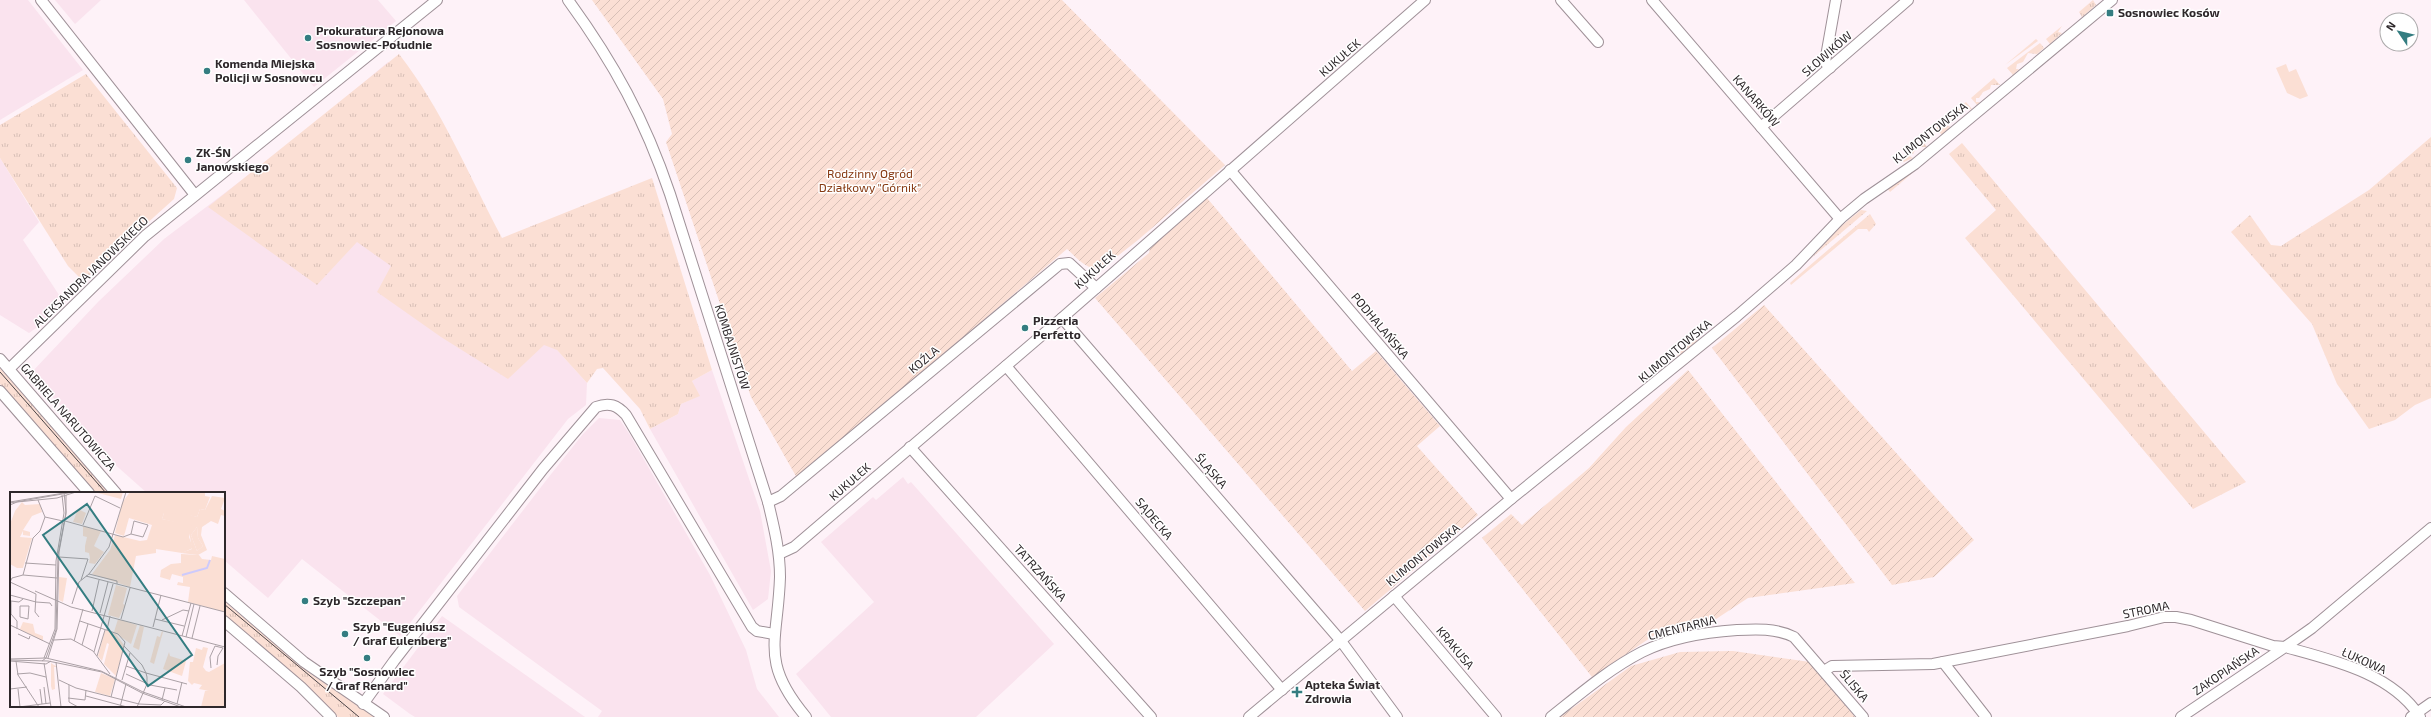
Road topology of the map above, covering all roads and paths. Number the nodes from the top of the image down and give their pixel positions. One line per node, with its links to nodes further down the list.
1 (41, 0): 14 (street)
2 (437, 0): 14 (street, ALEKSANDRA JANOWSKIEGO)
3 (568, 0): 26 (street, KOMBAJNISTÓW)
4 (1425, 0): 13 (street, KUKUŁEK)
5 (1561, 0): 10 (street)
6 (1652, 0): 12 (street, KANARKÓW)
7 (1836, 0): 11 (street)
8 (1908, 0): 11 (street, SŁOWIKÓW)
9 (2112, 0): 15 (street, KLIMONTOWSKA)
10 (1598, 42)
11 (1830, 68): 12 (street, SŁOWIKÓW)
12 (1761, 127): 15 (street, KANARKÓW)
13 (1230, 170): 16 (street, KUKUŁEK); 25 (street, PODHALAŃSKA)
14 (195, 195): 20 (street, ALEKSANDRA JANOWSKIEGO)
15 (1840, 219): 25 (street, KLIMONTOWSKA)
16 (1096, 288): 17 (street, KUKUŁEK); 26 (street, KOŹLA)
17 (1062, 318): 19 (street, KUKUŁEK); 33 (street, ŚLĄSKA)
18 (0, 359): 20 (street, GABRIELA NARUTOWICZA)
19 (1006, 366): 22 (street, KUKUŁEK); 37 (street, SĄDECKA)
20 (9, 369): 24 (street, GABRIELA NARUTOWICZA)
21 (0, 391): 23 (street)
22 (910, 447): 28 (street, KUKUŁEK); 44 (street, TATRZAŃSKA)
23 (88, 492)
24 (115, 492)
25 (1511, 499): 30 (street, KLIMONTOWSKA)
26 (768, 502): 28 (street, KOMBAJNISTÓW)
27 (2431, 528): 34 (street)
28 (779, 554): 32 (street, KOMBAJNISTÓW)
29 (225, 594): 39 (street)
30 (1394, 596): 33 (street, KLIMONTOWSKA); 47 (street, KRAKUSA)
31 (225, 623): 41 (street)
32 (774, 634): 39 (street); 43 (street, KOMBAJNISTÓW)
33 (1341, 641): 37 (street, KLIMONTOWSKA); 46 (street, ŚLĄSKA)
34 (2285, 647): 35 (street, STROMA); 40 (street, ŁUKOWA); 51 (street, ZAKOPIAŃSKA)
35 (1943, 662): 36 (street, STROMA); 50 (street)
36 (1824, 671): 48 (street, CMENTARNA); 49 (street, ŚLISKA)
37 (1282, 690): 45 (street, KLIMONTOWSKA)
38 (2431, 703): 40 (street)
39 (363, 704): 42 (street)
40 (2416, 716)
41 (331, 717)
42 (384, 717)
43 (806, 717)
44 (1151, 717)
45 (1249, 717)
46 (1398, 717)
47 (1496, 717)
48 (1551, 717)
49 (1863, 717)
50 (1986, 717)
51 (2181, 717)

